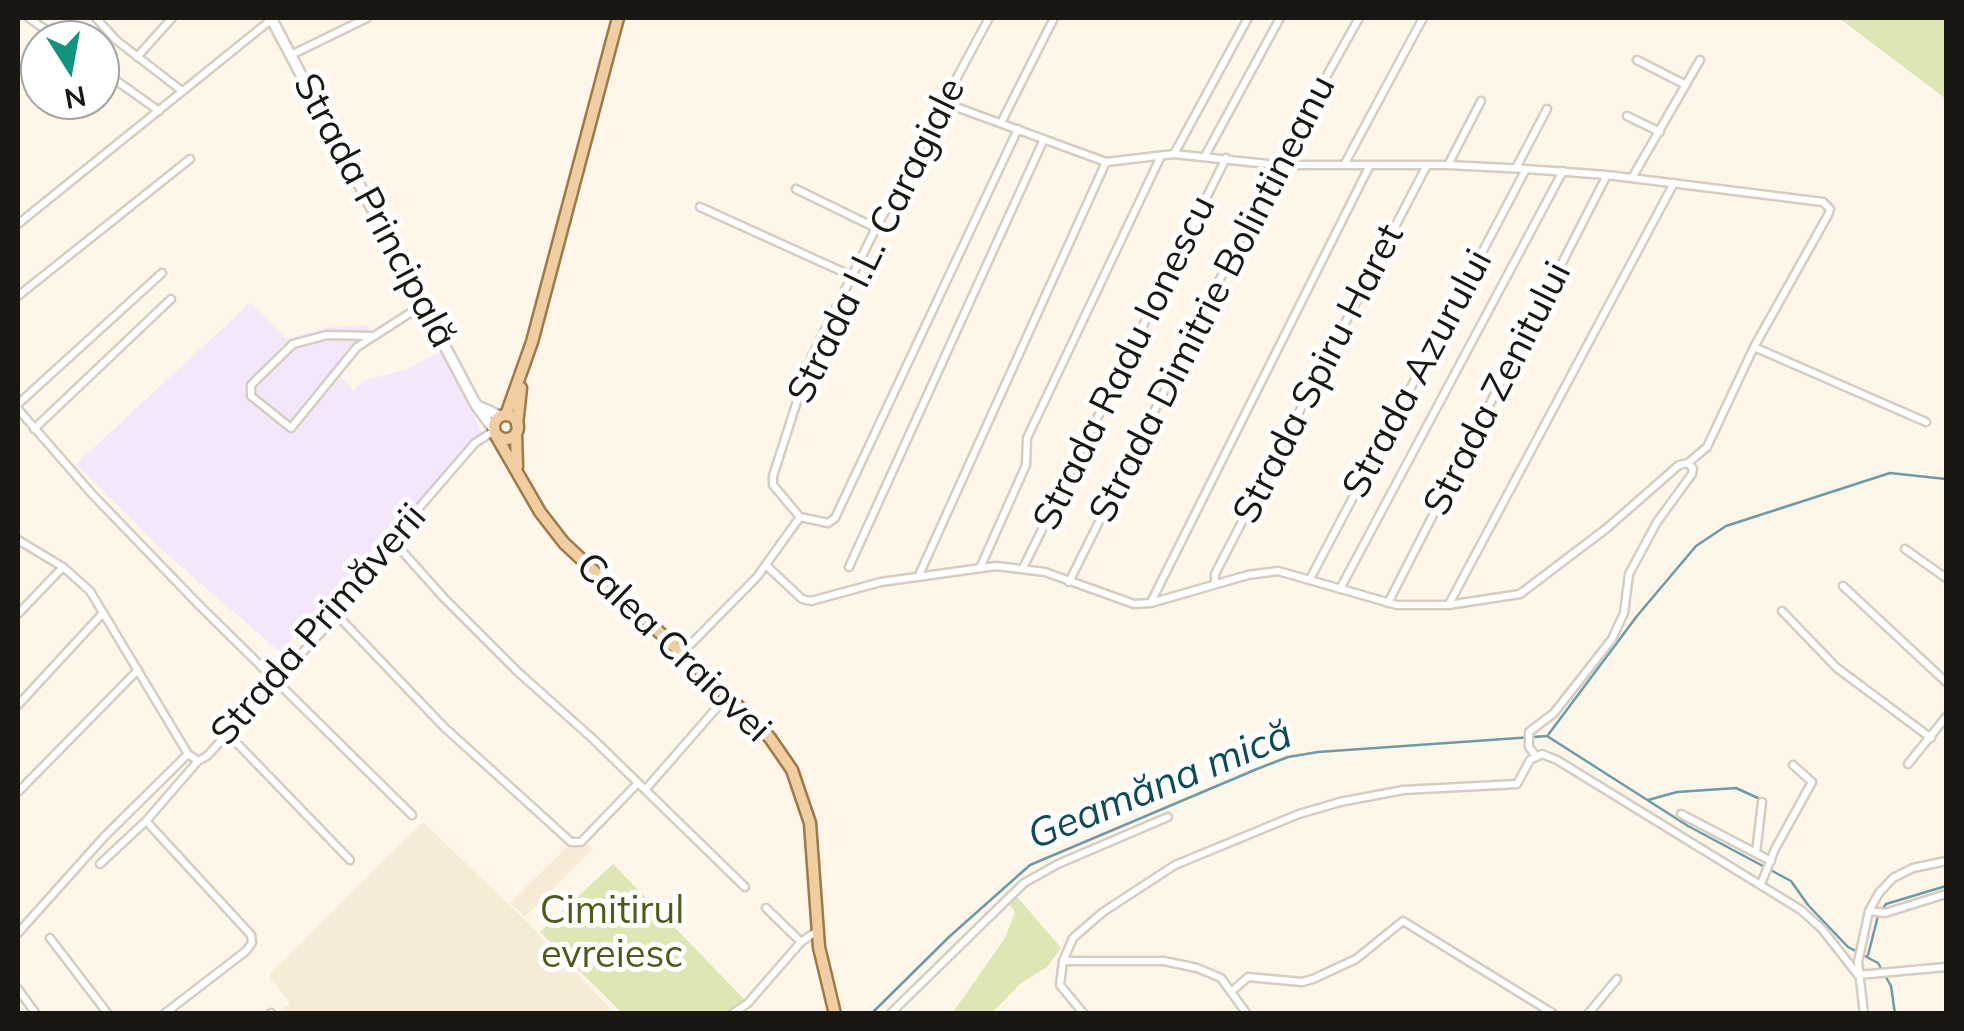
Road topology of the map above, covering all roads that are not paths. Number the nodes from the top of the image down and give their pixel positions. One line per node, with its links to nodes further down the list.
1 (96, 18): 13 (street)
2 (172, 18): 13 (street)
3 (272, 18): 12 (main road, Strada Principală); 18 (street)
4 (367, 18): 12 (street)
5 (618, 18): 56 (main road, Calea Craiovei)
6 (989, 18): 20 (street, Strada I.L. Caragiale)
7 (1054, 18): 24 (street)
8 (1248, 18): 28 (street)
9 (1280, 18): 30 (street)
10 (1358, 18): 35 (street, Strada Dimitrie Bolintineanu)
11 (1423, 18): 36 (street)
12 (290, 55): 53 (main road, Strada Principală)
13 (137, 57): 18 (street)
14 (1637, 60): 17 (street)
15 (1700, 60): 17 (street)
16 (120, 83): 22 (street)
17 (1686, 86): 26 (street)
18 (182, 91): 22 (street)
19 (1482, 101): 34 (street)
20 (945, 103): 24 (street); 48 (street, Strada I.L. Caragiale)
21 (1547, 109): 39 (street)
22 (159, 111): 47 (street)
23 (1627, 116): 26 (street)
24 (1002, 123): 25 (street)
25 (1018, 129): 27 (street); 66 (street)
26 (1660, 132): 43 (street)
27 (1044, 139): 33 (street); 72 (street)
28 (1174, 154): 29 (street); 30 (street)
29 (1161, 155): 33 (street); 73 (street)
30 (1205, 156): 32 (street)
31 (190, 158): 51 (street)
32 (1226, 158): 35 (street); 74 (street, Strada Radu Ionescu)
33 (1106, 162): 75 (street)
34 (1448, 164): 38 (street); 39 (street)
35 (1277, 165): 36 (street); 78 (street, Strada Dimitrie Bolintineanu)
36 (1344, 165): 37 (street)
37 (1370, 165): 38 (street); 82 (street)
38 (1427, 165): 79 (street, Strada Spiru Haret)
39 (1516, 168): 40 (street)
40 (1526, 168): 41 (street); 77 (street, Strada Azurului)
41 (1563, 171): 42 (street); 81 (street)
42 (1607, 175): 43 (street); 83 (street, Strada Zenitului)
43 (1632, 178): 44 (street)
44 (1674, 183): 55 (street); 84 (street)
45 (796, 188): 48 (street)
46 (700, 207): 50 (street)
47 (18, 224)
48 (876, 228): 50 (street, Strada I.L. Caragiale)
49 (162, 272): 58 (street)
50 (852, 276): 66 (street, Strada I.L. Caragiale)
51 (18, 296)
52 (171, 299): 61 (street)
53 (424, 304): 54 (street); 57 (main road, Strada Principală)
54 (370, 336): 54 (street)
55 (1754, 347): 60 (street); 64 (street)
56 (524, 372): 59 (main road, Calea Craiovei); 62 (main road, Calea Craiovei)
57 (476, 404): 59 (main road); 63 (main road, Strada Principală)
58 (18, 407): 61 (street)
59 (503, 416): 62 (main road); 63 (main road, Calea Craiovei)
60 (1926, 422)
61 (34, 429): 91 (street)
62 (517, 429): 63 (main road); 65 (main road, Calea Craiovei)
63 (494, 431): 65 (main road, Calea Craiovei); 68 (street, Strada Primăverii)
64 (1688, 463): 84 (street); 99 (street)
65 (517, 468): 89 (main road, Calea Craiovei)
66 (800, 517): 70 (street)
67 (18, 540): 71 (street)
68 (393, 541): 88 (street, Strada Primăverii); 103 (street)
69 (1905, 549): 76 (street)
70 (767, 566): 75 (street); 89 (street)
71 (63, 567): 86 (street); 87 (street)
72 (849, 567)
73 (980, 568): 74 (street); 75 (street)
74 (1023, 568): 78 (street)
75 (919, 576)
76 (1946, 578)
77 (1310, 579): 79 (street); 81 (street)
78 (1069, 582): 82 (street)
79 (1214, 584): 82 (street)
80 (1843, 586): 92 (street)
81 (1340, 590): 83 (street)
82 (1151, 603)
83 (1388, 603): 84 (street)
84 (1448, 605)
85 (1782, 611): 97 (street)
86 (103, 613): 90 (street); 94 (street)
87 (18, 614)
88 (336, 615): 91 (street, Strada Primăverii); 103 (street)
89 (681, 654): 93 (main road, Calea Craiovei)
90 (138, 670): 98 (street); 104 (street)
91 (275, 682): 96 (street, Strada Primăverii); 107 (street)
92 (1946, 682)
93 (727, 696): 103 (street); 120 (main road, Calea Craiovei)
94 (18, 705)
95 (1946, 717): 97 (street)
96 (228, 734): 100 (street, Strada Primăverii); 111 (street)
97 (1930, 738): 101 (street)
98 (188, 754): 100 (street, Strada Primăverii); 121 (street, Strada Primăverii)
99 (1535, 755): 115 (street); 124 (street)
100 (198, 761): 109 (street)
101 (1908, 764)
102 (1793, 765): 114 (street)
103 (642, 786): 116 (street)
104 (18, 792)
105 (1762, 802): 110 (street)
106 (1682, 814): 110 (street)
107 (412, 815)
108 (1168, 817): 135 (street)
109 (146, 821): 113 (street); 132 (street)
110 (1756, 853): 114 (street)
111 (350, 860)
112 (1946, 861): 119 (street)
113 (100, 864)
114 (1770, 864): 115 (street)
115 (1763, 880): 126 (street)
116 (745, 887)
117 (1946, 894): 119 (street)
118 (766, 908): 123 (street)
119 (1877, 912): 126 (street)
120 (817, 931): 123 (street); 134 (main road, Calea Craiovei)
121 (18, 933)
122 (50, 938): 131 (street)
123 (801, 942): 133 (street)
124 (1062, 961): 129 (street); 136 (street)
125 (1946, 967): 126 (street)
126 (1858, 976): 140 (street)
127 (1617, 979): 139 (street)
128 (18, 989): 130 (street)
129 (1231, 992): 137 (street); 138 (street)
130 (36, 1014)
131 (108, 1014)
132 (164, 1014)
133 (732, 1014)
134 (835, 1014)
135 (890, 1014)
136 (1084, 1014)
137 (1247, 1014)
138 (1554, 1014)
139 (1588, 1014)
140 (1864, 1014)

